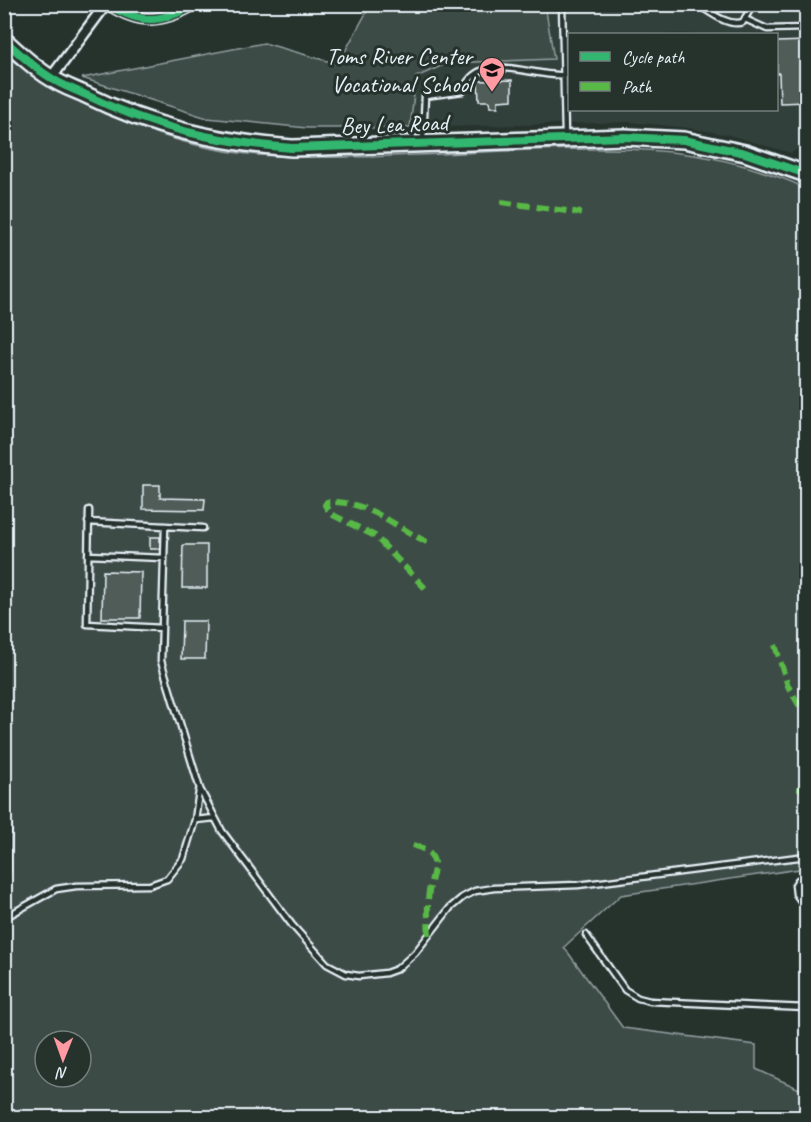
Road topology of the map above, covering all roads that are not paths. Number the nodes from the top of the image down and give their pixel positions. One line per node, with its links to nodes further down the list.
1 (107, 4): 2 (street); 10 (street)
2 (195, 4)
3 (562, 4): 9 (lane)
4 (697, 4): 6 (lane)
5 (753, 4): 6 (lane)
6 (745, 20): 7 (lane)
7 (807, 28)
8 (4, 40): 10 (main road, Bey Lea Road)
9 (564, 75): 11 (lane); 13 (lane)
10 (51, 78): 13 (main road, Bey Lea Road)
11 (567, 89): 12 (lane)
12 (565, 138): 13 (main road, Bey Lea Road); 14 (main road, Bey Lea Road)
13 (423, 143)
14 (807, 174)
15 (89, 510): 16 (lane)
16 (88, 522): 17 (lane); 19 (lane)
17 (165, 526): 18 (lane); 20 (lane)
18 (203, 528)
19 (88, 555): 20 (lane); 21 (lane)
20 (164, 558): 21 (lane)
21 (162, 628): 22 (lane)
22 (200, 789): 23 (lane); 24 (lane)
23 (215, 818): 24 (lane); 25 (lane)
24 (195, 820): 28 (lane)
25 (807, 856)
26 (807, 877): 27 (lane)
27 (807, 908)
28 (4, 918)
29 (586, 935): 30 (lane)
30 (807, 1008)

